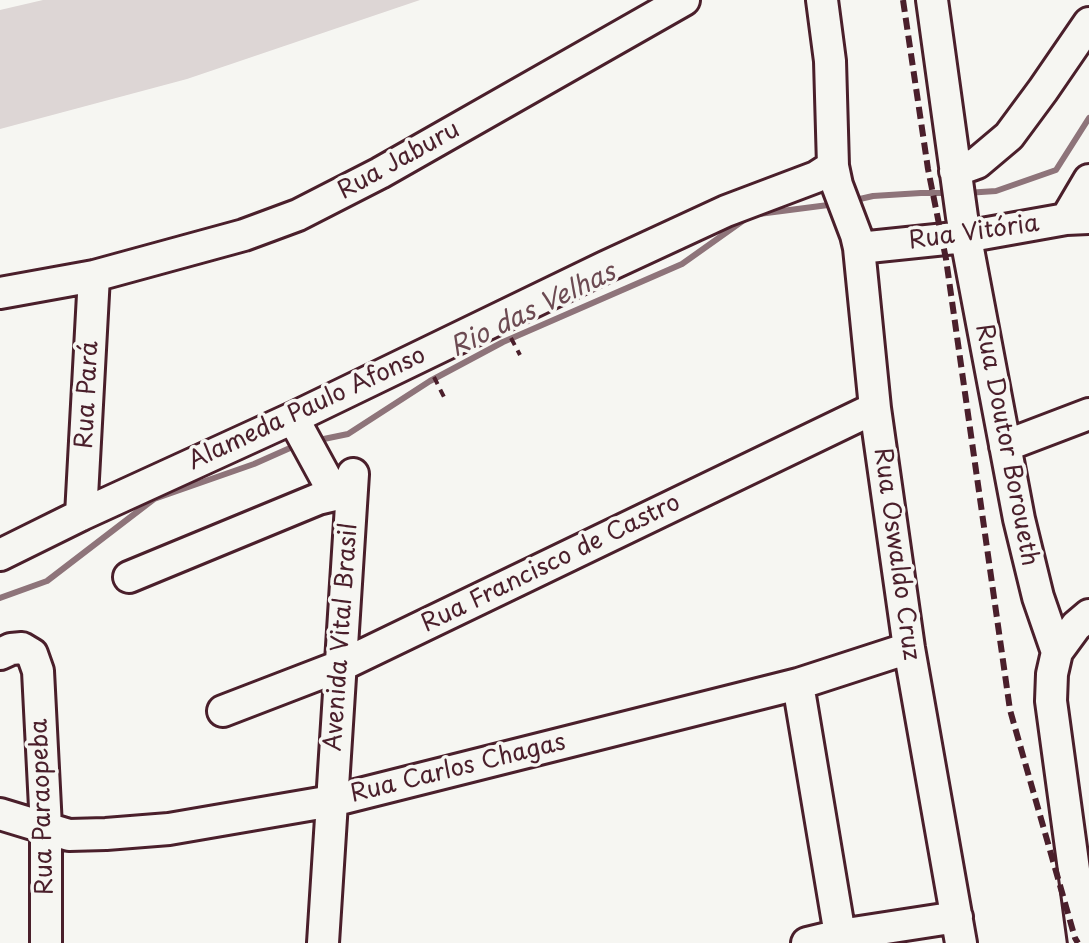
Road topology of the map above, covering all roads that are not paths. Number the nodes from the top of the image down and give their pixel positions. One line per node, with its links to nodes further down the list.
1 (684, 0): 11 (street, Rua Jaburu)
2 (822, 0): 6 (street, Rua Oswaldo Cruz)
3 (932, 0): 5 (street, Rua Doutor Boroueth)
4 (1089, 23): 5 (street)
5 (955, 175): 9 (street, Rua Doutor Boroueth)
6 (835, 176): 10 (street, Rua Oswaldo Cruz); 15 (street, Alameda Paulo Afonso)
7 (1089, 180): 8 (street)
8 (1077, 219): 9 (street, Rua Vitória)
9 (963, 227): 10 (street, Rua Vitória); 16 (street, Rua Doutor Boroueth)
10 (858, 242): 13 (street, Rua Oswaldo Cruz)
11 (94, 276): 12 (street, Rua Jaburu); 18 (street, Rua Pará)
12 (0, 293)
13 (875, 408): 22 (street, Rua Oswaldo Cruz); 25 (street, Rua Francisco de Castro)
14 (1089, 414): 16 (street)
15 (298, 425): 17 (street, Avenida Vital Brasil); 18 (street, Alameda Paulo Afonso)
16 (1005, 446): 23 (street, Rua Doutor Boroueth)
17 (346, 488): 20 (street); 25 (street, Avenida Vital Brasil)
18 (81, 515): 19 (street, Alameda Paulo Afonso)
19 (0, 555)
20 (129, 577)
21 (1089, 615): 23 (street)
22 (909, 648): 26 (street, Rua Carlos Chagas); 31 (street, Rua Oswaldo Cruz)
23 (1057, 652): 36 (street)
24 (0, 654): 30 (street, Rua Paraopeba)
25 (340, 666): 27 (street, Rua Francisco de Castro); 28 (street, Avenida Vital Brasil)
26 (798, 684): 28 (street, Rua Carlos Chagas); 32 (street)
27 (223, 711)
28 (332, 801): 30 (street, Rua Carlos Chagas); 34 (street, Avenida Vital Brasil)
29 (0, 814): 30 (street, Rua Carlos Chagas)
30 (46, 827): 33 (street, Rua Paraopeba)
31 (959, 930): 32 (street)
32 (840, 935): 35 (street)
33 (46, 943)
34 (323, 943)
35 (807, 943)
36 (1084, 943)

